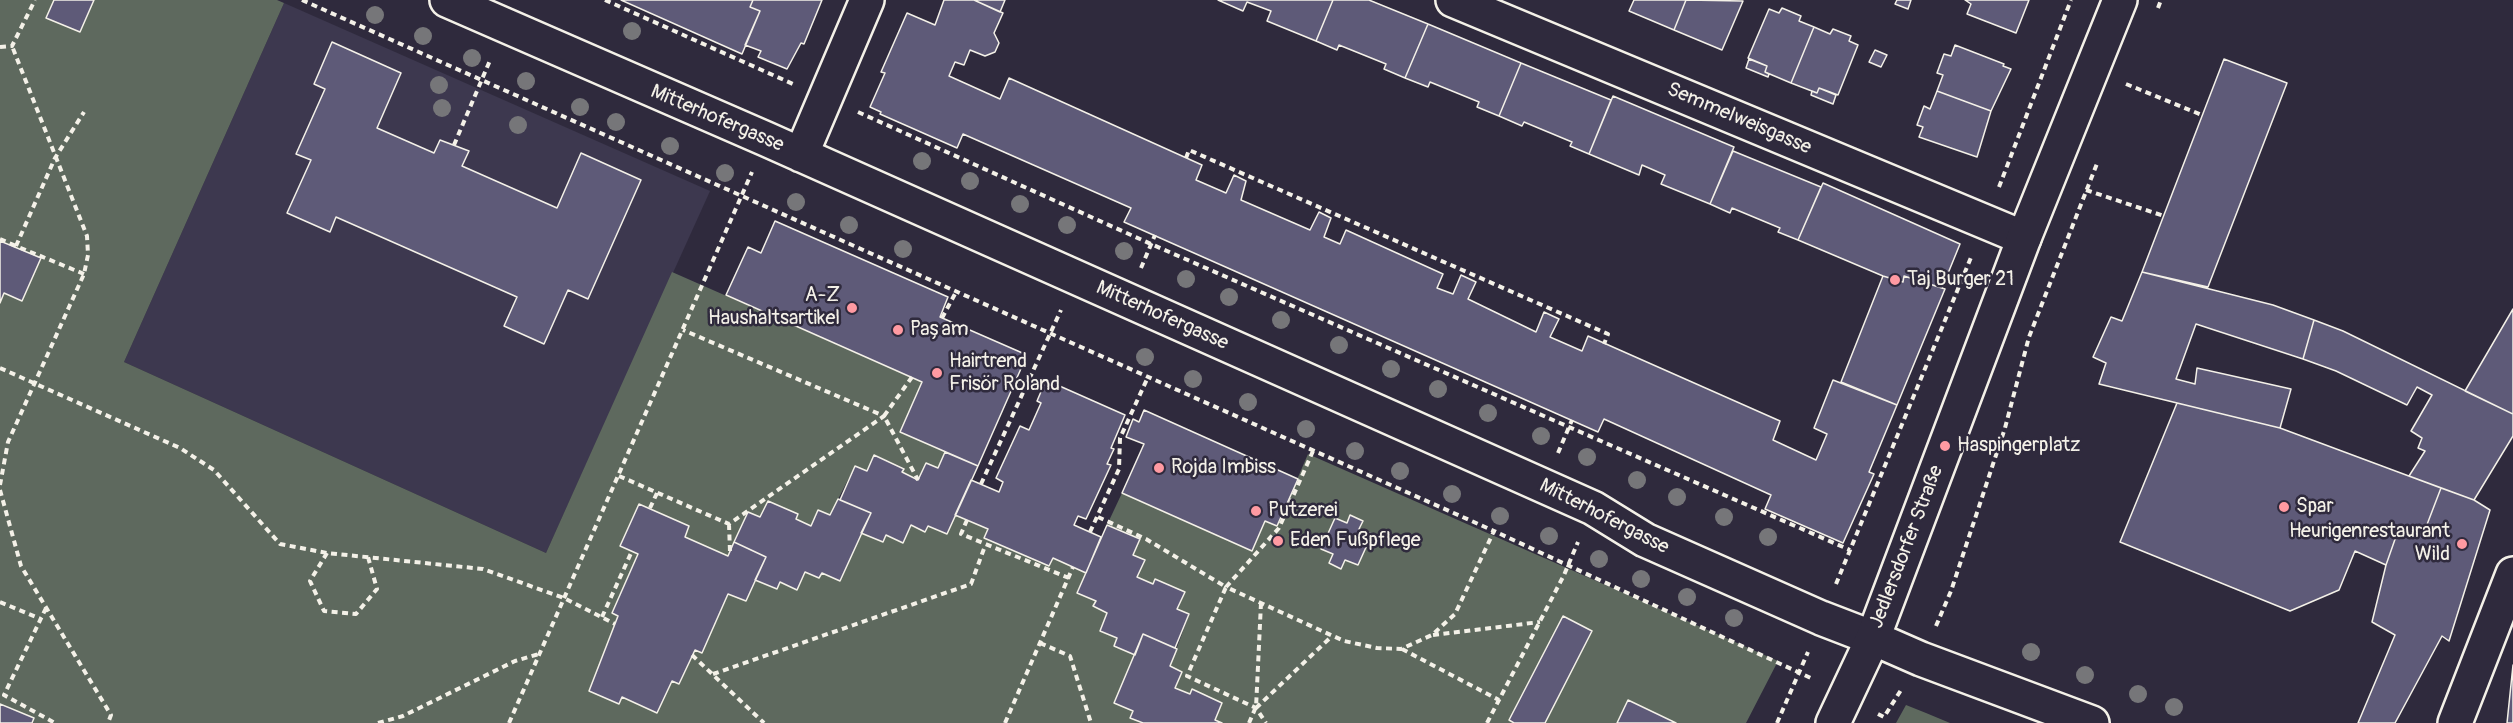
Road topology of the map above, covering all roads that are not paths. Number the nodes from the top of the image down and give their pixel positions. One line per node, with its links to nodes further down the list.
1 (447, 0): 5 (street, Mitterhofergasse)
2 (867, 0): 5 (street)
3 (1453, 0): 6 (street, Semmelweisgasse)
4 (2120, 0): 6 (street, Jedlersdorfer Straße)
5 (801, 155): 8 (street, Mitterhofergasse)
6 (2024, 238): 8 (street, Jedlersdorfer Straße)
7 (2513, 574): 11 (street)
8 (1873, 638): 9 (street, Jedlersdorfer Straße); 10 (street)
9 (1839, 710)
10 (2092, 723)
11 (2454, 723)

